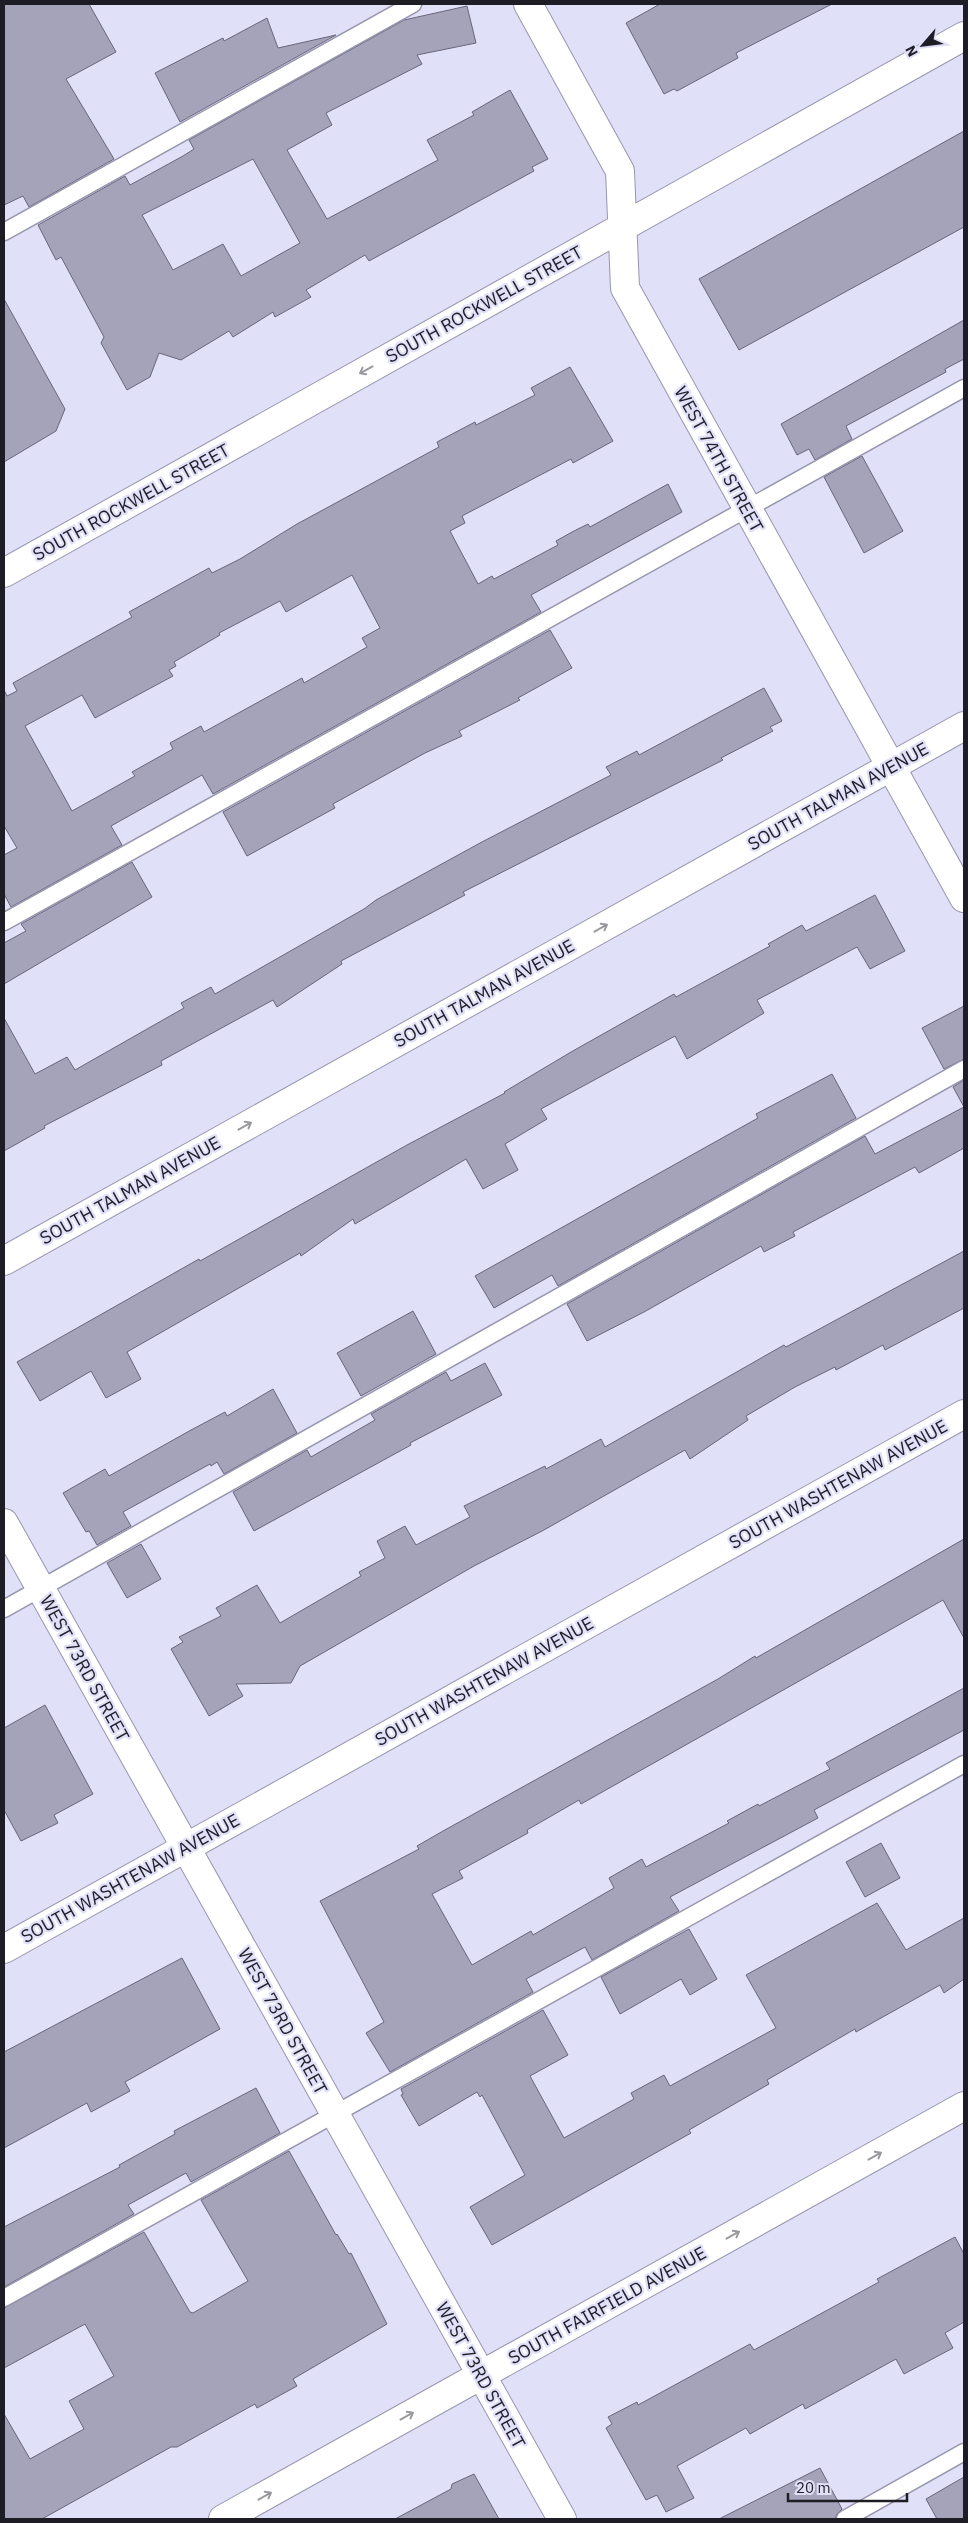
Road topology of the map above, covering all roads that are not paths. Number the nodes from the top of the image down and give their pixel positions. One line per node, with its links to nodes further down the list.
1 (412, 4): 5 (lane)
2 (528, 4): 4 (street, WEST 74TH STREET)
3 (964, 36): 4 (street, SOUTH ROCKWELL STREET)
4 (622, 227): 7 (street, WEST 74TH STREET); 8 (street, SOUTH ROCKWELL STREET, one-way to 8)
5 (4, 232)
6 (964, 388): 7 (lane)
7 (747, 509): 10 (street, WEST 74TH STREET); 12 (lane)
8 (4, 573)
9 (964, 726): 10 (street, SOUTH TALMAN AVENUE)
10 (891, 767): 11 (street, WEST 74TH STREET); 14 (street, SOUTH TALMAN AVENUE, one-way to 10)
11 (964, 898)
12 (4, 922)
13 (964, 1069): 17 (lane)
14 (4, 1261)
15 (964, 1414): 20 (street, SOUTH WASHTENAW AVENUE)
16 (4, 1523): 17 (street, WEST 73RD STREET)
17 (40, 1589): 18 (lane); 20 (street, WEST 73RD STREET)
18 (4, 1609)
19 (964, 1764): 23 (lane)
20 (185, 1847): 21 (street, SOUTH WASHTENAW AVENUE); 23 (street, WEST 73RD STREET)
21 (4, 1949)
22 (964, 2106): 25 (street, SOUTH FAIRFIELD AVENUE, one-way to 22)
23 (334, 2114): 24 (lane); 25 (street, WEST 73RD STREET)
24 (4, 2298)
25 (481, 2375): 27 (street, SOUTH FAIRFIELD AVENUE, one-way to 25); 28 (street, WEST 73RD STREET)
26 (964, 2452): 29 (lane)
27 (223, 2519)
28 (562, 2519)
29 (845, 2519)

